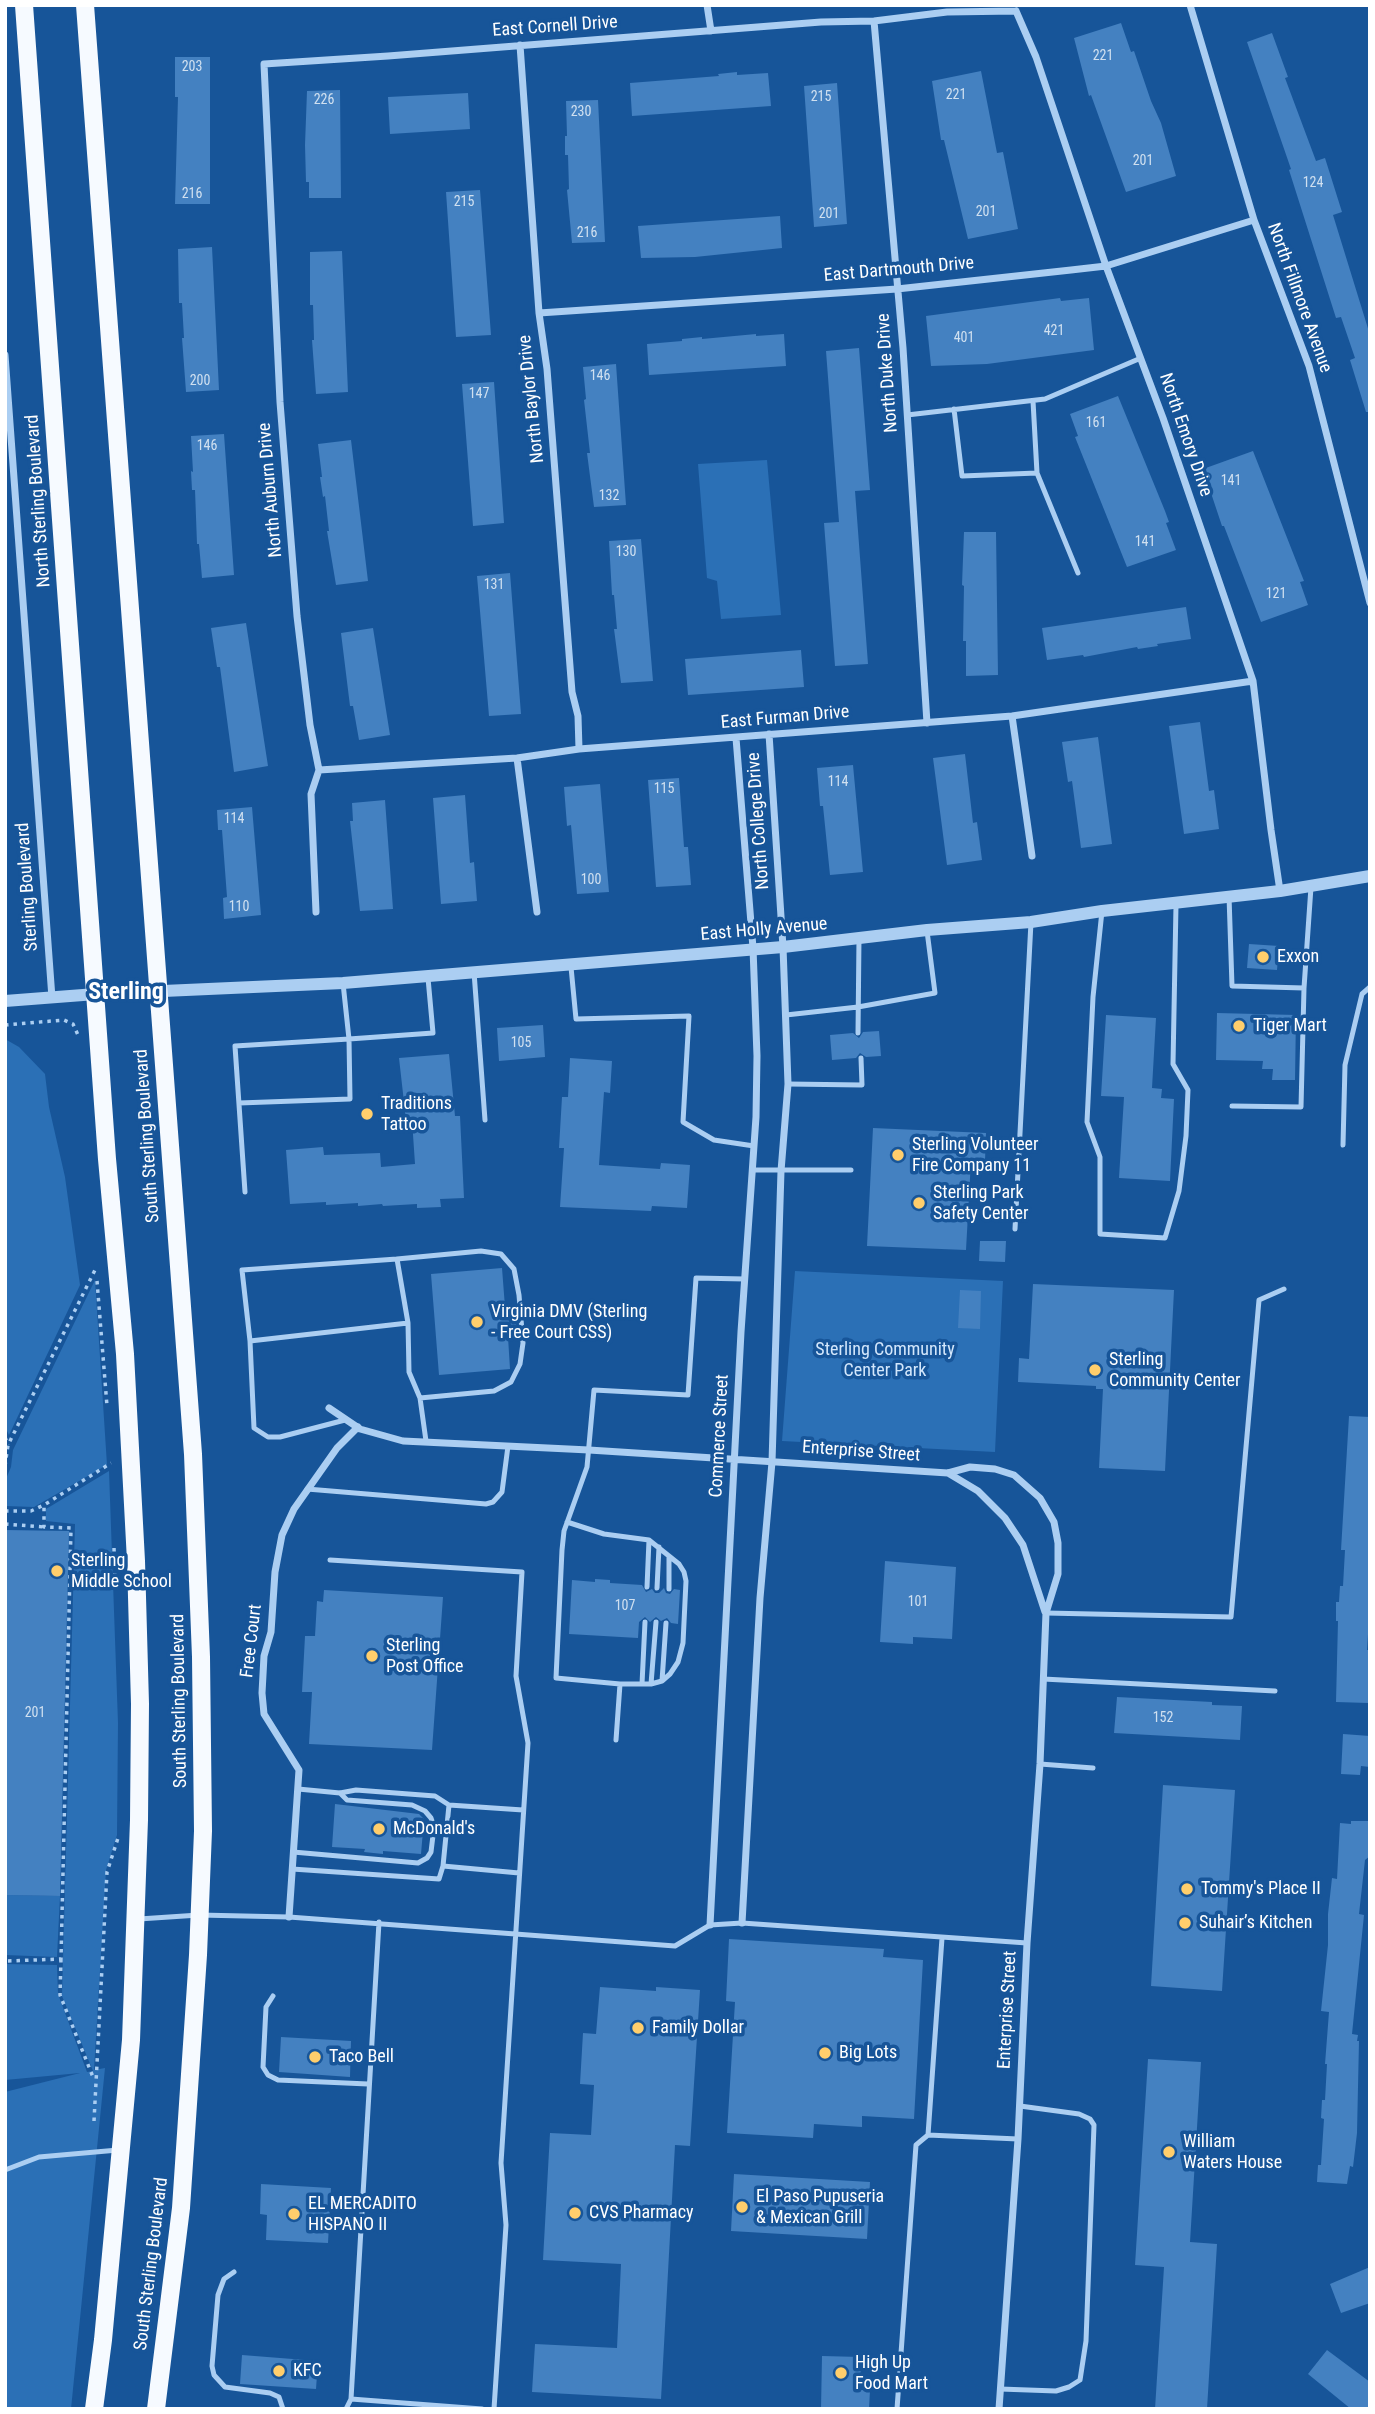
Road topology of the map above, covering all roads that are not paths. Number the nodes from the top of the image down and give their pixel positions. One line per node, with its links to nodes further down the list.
1 (24, 5): 52 (main road, North Sterling Boulevard)
2 (85, 5): 51 (main road)
3 (707, 5): 8 (street)
4 (1024, 5): 6 (street)
5 (1190, 5): 11 (street, North Fillmore Avenue)
6 (1016, 11): 7 (street, East Cornell Drive); 12 (street, North Emory Drive)
7 (874, 21): 8 (street, East Cornell Drive); 13 (street, North Duke Drive)
8 (711, 32): 9 (street, East Cornell Drive)
9 (520, 45): 10 (street, East Cornell Drive); 14 (street, North Baylor Drive)
10 (264, 64): 30 (street, North Auburn Drive)
11 (1254, 220): 12 (street, East Dartmouth Drive); 22 (street, North Fillmore Avenue)
12 (1106, 265): 13 (street, East Dartmouth Drive); 16 (street, North Emory Drive)
13 (897, 289): 14 (street, East Dartmouth Drive); 19 (street, North Duke Drive)
14 (539, 313): 28 (street, North Baylor Drive)
15 (5, 355): 53 (street, Sterling Boulevard)
16 (1141, 358): 17 (lane); 23 (street, North Emory Drive)
17 (1033, 401): 18 (lane); 20 (lane)
18 (954, 410): 19 (lane); 20 (lane)
19 (907, 415): 25 (street, North Duke Drive)
20 (1037, 473): 21 (lane)
21 (1077, 573)
22 (1370, 603)
23 (1252, 681): 24 (street, East Furman Drive); 34 (street, North Emory Drive)
24 (1012, 716): 25 (street, East Furman Drive); 31 (street)
25 (927, 723): 26 (street, East Furman Drive)
26 (769, 734): 27 (street, East Furman Drive); 43 (street, North College Drive)
27 (736, 738): 28 (street, East Furman Drive); 44 (street, North College Drive)
28 (579, 749): 29 (street, East Furman Drive)
29 (517, 758): 30 (street, East Furman Drive); 39 (street)
30 (319, 770): 38 (street, North Auburn Drive)
31 (1032, 856)
32 (1370, 876): 33 (street, East Holly Avenue)
33 (1312, 885): 34 (street, East Holly Avenue); 50 (lane)
34 (1280, 891): 35 (street, East Holly Avenue)
35 (1229, 896): 36 (street, East Holly Avenue); 50 (lane)
36 (1176, 902): 37 (street, East Holly Avenue); 37 (lane)
37 (1102, 911): 40 (street, East Holly Avenue)
38 (316, 912)
39 (537, 912)
40 (1031, 922): 41 (street, East Holly Avenue); 70 (lane)
41 (927, 930): 42 (street, East Holly Avenue); 55 (lane)
42 (859, 938): 43 (street, East Holly Avenue); 55 (lane)
43 (783, 947): 44 (street, East Holly Avenue); 56 (street)
44 (753, 948): 45 (street, East Holly Avenue); 65 (street, Commerce Street)
45 (570, 963): 46 (street, East Holly Avenue); 65 (lane)
46 (474, 972): 47 (street, East Holly Avenue); 63 (lane)
47 (428, 975): 48 (street, East Holly Avenue); 58 (lane)
48 (343, 983): 51 (street, East Holly Avenue); 58 (lane)
49 (1370, 987): 64 (lane)
50 (1304, 988): 62 (lane)
51 (158, 992): 52 (street, East Holly Avenue); 116 (main road, South Sterling Boulevard)
52 (96, 994): 53 (street, East Holly Avenue); 118 (main road)
53 (52, 999): 54 (street, East Holly Avenue)
54 (5, 1001)
55 (858, 1007): 56 (lane); 57 (lane)
56 (786, 1016): 60 (street)
57 (858, 1033)
58 (349, 1039): 61 (lane); 61 (lane)
59 (861, 1058): 60 (lane)
60 (789, 1084): 68 (street)
61 (239, 1103): 69 (lane)
62 (1232, 1106)
63 (485, 1121)
64 (1343, 1145)
65 (754, 1146): 66 (street, Commerce Street)
66 (753, 1170): 68 (lane); 72 (street, Commerce Street)
67 (851, 1170): 68 (lane)
68 (781, 1171): 84 (street)
69 (245, 1192)
70 (1015, 1229)
71 (397, 1259): 74 (lane); 75 (lane); 76 (lane)
72 (745, 1279): 82 (lane); 83 (street, Commerce Street)
73 (1284, 1289): 95 (lane)
74 (408, 1323): 75 (lane); 76 (lane)
75 (250, 1341): 78 (lane)
76 (420, 1398): 80 (lane)
77 (329, 1408): 78 (street)
78 (345, 1420): 79 (street)
79 (358, 1427): 80 (street); 86 (street, Free Court)
80 (426, 1441): 81 (street)
81 (508, 1446): 82 (street); 86 (lane)
82 (589, 1450): 83 (street); 87 (lane)
83 (734, 1460): 84 (street); 121 (street, Commerce Street)
84 (772, 1462): 85 (street, Enterprise Street); 120 (street)
85 (948, 1473): 95 (street, Enterprise Street); 95 (street, Enterprise Street)
86 (307, 1489): 108 (street, Free Court)
87 (567, 1522): 88 (lane); 101 (lane)
88 (649, 1540): 89 (lane); 92 (lane)
89 (659, 1547): 90 (lane); 93 (lane)
90 (669, 1556): 94 (lane); 100 (lane)
91 (330, 1560): 111 (lane)
92 (647, 1587)
93 (657, 1588)
94 (668, 1589)
95 (1046, 1613): 99 (street, Enterprise Street)
96 (645, 1622): 102 (lane)
97 (656, 1622): 103 (lane)
98 (666, 1623): 100 (lane)
99 (1043, 1679): 104 (lane); 106 (street, Enterprise Street)
100 (662, 1681): 103 (lane)
101 (620, 1684): 102 (lane); 105 (lane)
102 (642, 1684): 103 (lane)
103 (651, 1684)
104 (1275, 1691)
105 (616, 1740)
106 (1040, 1764): 107 (lane); 124 (street, Enterprise Street)
107 (1093, 1768)
108 (299, 1789): 109 (lane); 112 (street, Free Court)
109 (340, 1793): 110 (lane); 112 (lane)
110 (449, 1805): 111 (lane); 113 (lane)
111 (523, 1810): 115 (lane)
112 (293, 1852): 114 (street, Free Court)
113 (443, 1866): 114 (lane); 115 (lane)
114 (292, 1869): 117 (street, Free Court)
115 (519, 1873): 122 (lane)
116 (199, 1915): 117 (lane); 118 (lane); 136 (main road, South Sterling Boulevard)
117 (289, 1917): 119 (lane)
118 (136, 1920): 130 (main road)
119 (379, 1922): 122 (lane); 126 (lane)
120 (742, 1923): 121 (lane); 123 (lane)
121 (710, 1925): 122 (lane)
122 (514, 1932): 140 (lane)
123 (942, 1938): 124 (lane); 128 (lane)
124 (1027, 1943): 127 (street, Enterprise Street)
125 (273, 1996): 126 (lane)
126 (368, 2084): 134 (lane)
127 (1020, 2106): 129 (street, Enterprise Street); 133 (lane)
128 (928, 2135): 129 (lane); 141 (lane)
129 (1018, 2139): 133 (street, Enterprise Street)
130 (121, 2150): 131 (lane); 135 (main road)
131 (5, 2171)
132 (234, 2272): 137 (lane)
133 (1000, 2389): 142 (street, Enterprise Street)
134 (351, 2399): 138 (lane); 139 (lane)
135 (94, 2409)
136 (156, 2409)
137 (283, 2409)
138 (346, 2409)
139 (482, 2409)
140 (494, 2409)
141 (897, 2409)
142 (999, 2409)

